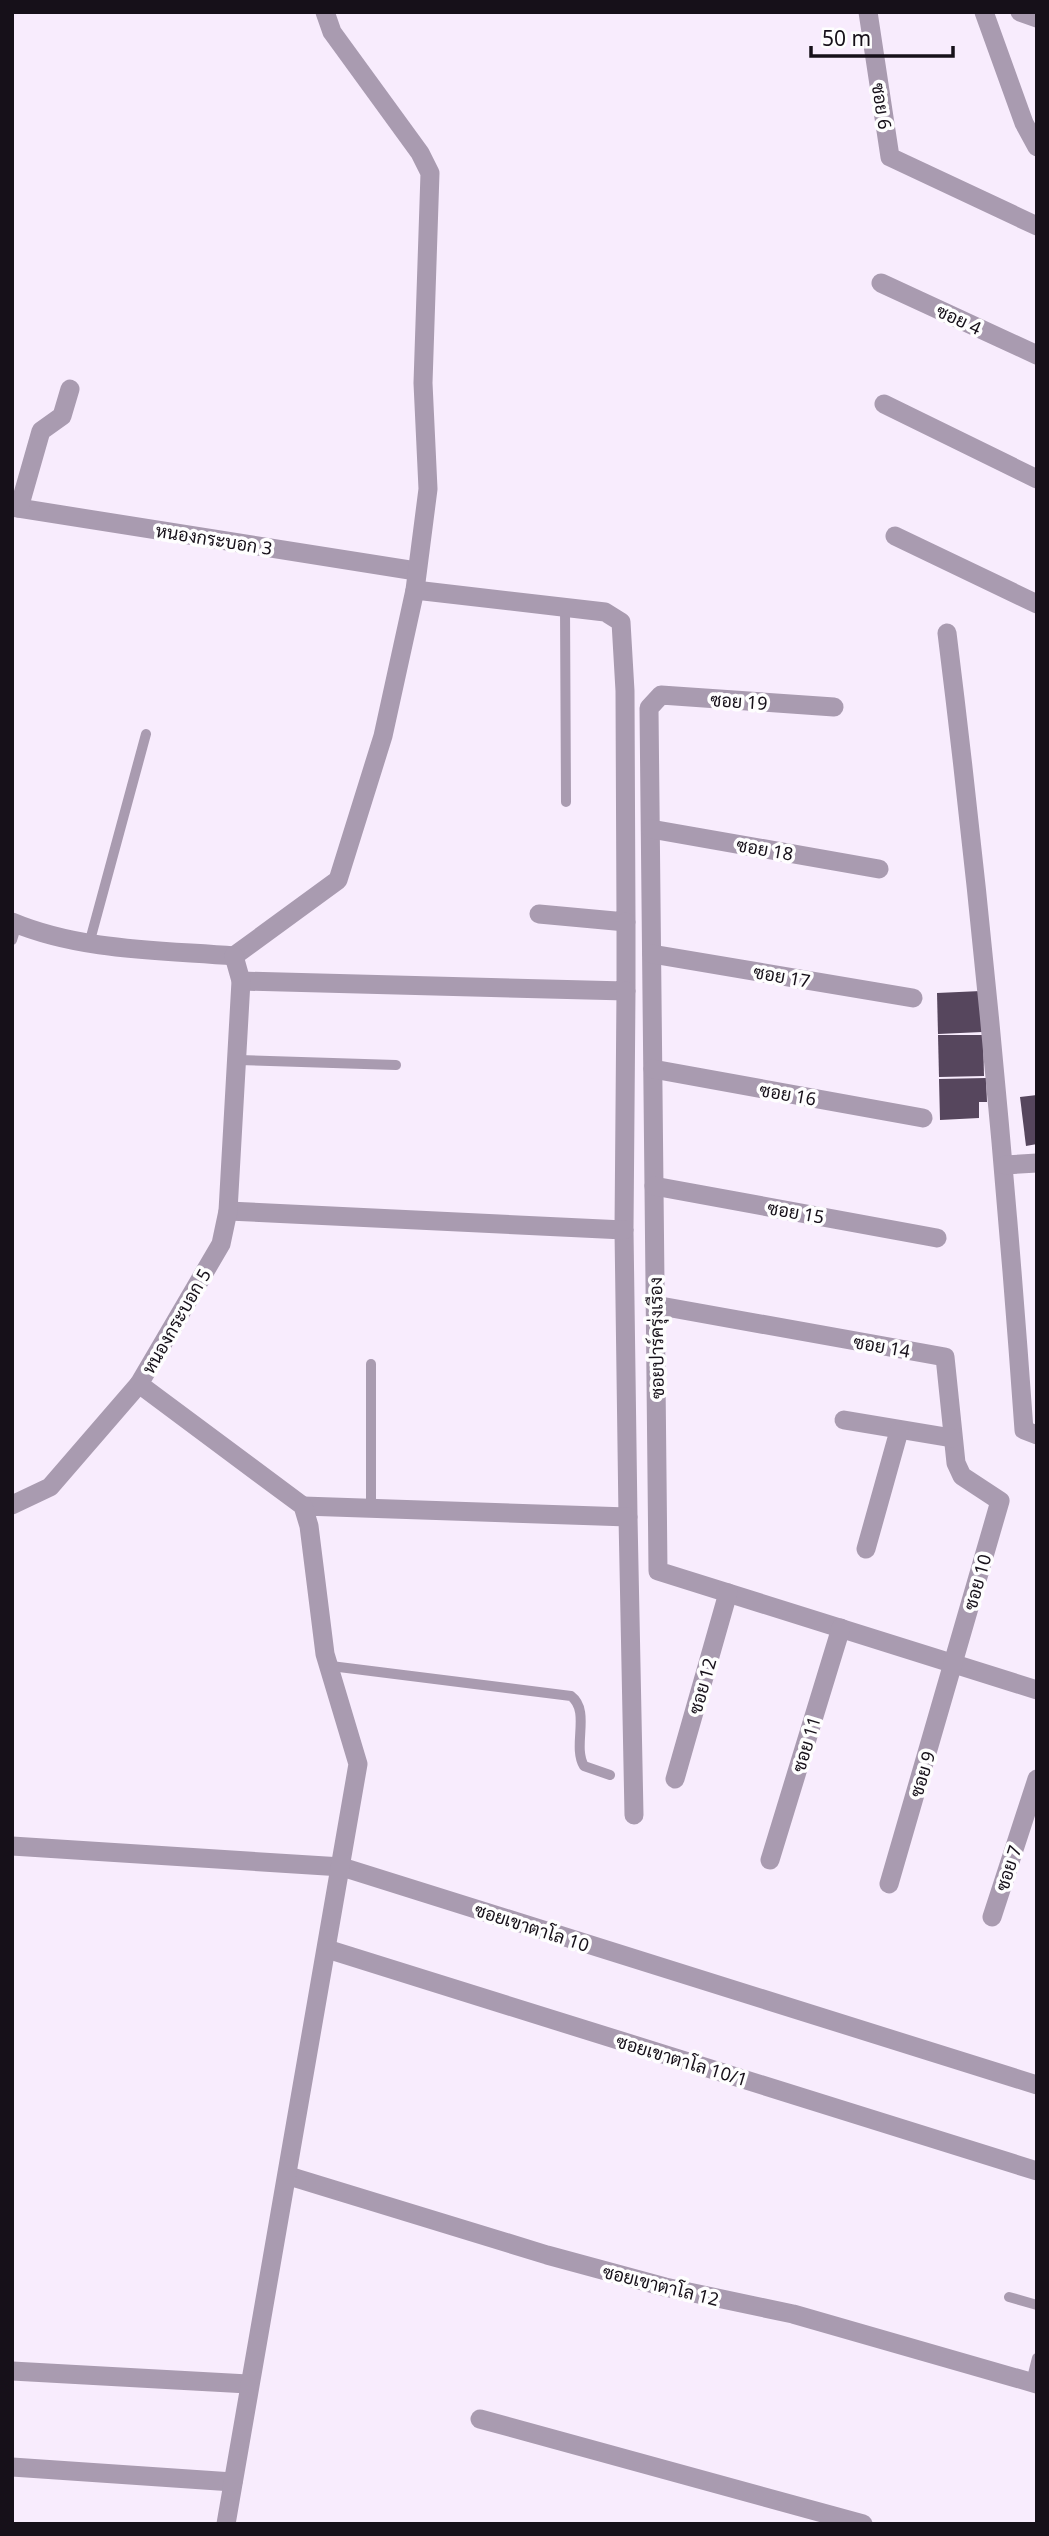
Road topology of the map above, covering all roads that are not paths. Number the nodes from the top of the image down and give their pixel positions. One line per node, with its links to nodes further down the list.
1 (325, 12): 15 (street)
2 (868, 12): 7 (street, ซอย 6)
3 (984, 12): 6 (street)
4 (1020, 12): 5 (street)
5 (1037, 18)
6 (1037, 147)
7 (1037, 226)
8 (881, 283): 9 (street, ซอย 4)
9 (1037, 355)
10 (71, 389): 13 (street)
11 (884, 404): 12 (street)
12 (1037, 479)
13 (16, 507): 15 (street, หนองกระบอก 3)
14 (895, 536): 16 (street)
15 (416, 580): 17 (street, หนองกระบอก 3); 30 (street)
16 (1037, 604)
17 (565, 607): 22 (lane); 26 (street, หนองกระบอก 3)
18 (947, 633): 39 (street)
19 (834, 707): 20 (street, ซอย 19)
20 (649, 708): 23 (street, ซอยปาร์ครุ่งเรือง)
21 (146, 734): 28 (lane)
22 (566, 802)
23 (651, 830): 24 (street, ซอย 18); 29 (street, ซอยปาร์ครุ่งเรือง)
24 (879, 869)
25 (539, 914): 26 (street)
26 (626, 922): 32 (street)
27 (14, 929): 28 (street)
28 (89, 944): 30 (street)
29 (652, 954): 33 (street, ซอย 17); 36 (street, ซอยปาร์ครุ่งเรือง)
30 (234, 956): 31 (street, หนองกระบอก 5)
31 (241, 981): 32 (street); 34 (street, หนองกระบอก 5)
32 (626, 991): 42 (street)
33 (913, 998)
34 (239, 1060): 35 (lane); 41 (street, หนองกระบอก 5)
35 (396, 1065)
36 (653, 1069): 37 (street, ซอย 16); 40 (street, ซอยปาร์ครุ่งเรือง)
37 (923, 1118)
38 (1037, 1163): 39 (street)
39 (1005, 1166): 49 (street)
40 (654, 1186): 43 (street, ซอย 15); 44 (street, ซอยปาร์ครุ่งเรือง)
41 (229, 1212): 42 (street); 46 (street, หนองกระบอก 5)
42 (624, 1230): 55 (street)
43 (937, 1238)
44 (655, 1305): 50 (street, ซอย 14); 57 (street, ซอยปาร์ครุ่งเรือง)
45 (371, 1364): 54 (lane)
46 (139, 1384): 52 (street); 53 (street, หนองกระบอก 5)
47 (844, 1420): 48 (street)
48 (899, 1431): 50 (street); 56 (street)
49 (1037, 1435)
50 (952, 1437): 51 (street, ซอย 14)
51 (1000, 1501): 59 (street, ซอย 10)
52 (12, 1505)
53 (303, 1506): 54 (street); 60 (street)
54 (371, 1509): 55 (street)
55 (628, 1517): 65 (street)
56 (866, 1549)
57 (728, 1593): 58 (street, ซอยปาร์ครุ่งเรือง); 63 (street, ซอย 12)
58 (841, 1628): 59 (street, ซอยปาร์ครุ่งเรือง); 67 (street, ซอย 11)
59 (954, 1664): 61 (street, ซอยปาร์ครุ่งเรือง); 69 (street, ซอย 9)
60 (331, 1666): 62 (lane); 68 (street)
61 (1037, 1689)
62 (610, 1775)
63 (675, 1779)
64 (1037, 1779): 70 (street, ซอย 7)
65 (634, 1815)
66 (12, 1846): 68 (street, ซอยเขาตาโล 10)
67 (770, 1860)
68 (342, 1867): 71 (street); 72 (street, ซอยเขาตาโล 10)
69 (888, 1884)
70 (992, 1917)
71 (327, 1949): 73 (street, ซอยเขาตาโล 10/1); 74 (street)
72 (1037, 2085)
73 (1037, 2172)
74 (289, 2176): 79 (street, ซอยเขาตาโล 12); 80 (street)
75 (1009, 2297): 76 (lane)
76 (1037, 2305)
77 (1037, 2358): 79 (lane)
78 (12, 2371): 80 (street)
79 (1034, 2383)
80 (248, 2384): 83 (street)
81 (480, 2419): 84 (street)
82 (12, 2467): 83 (street)
83 (233, 2482): 85 (street)
84 (859, 2523)
85 (226, 2524)

